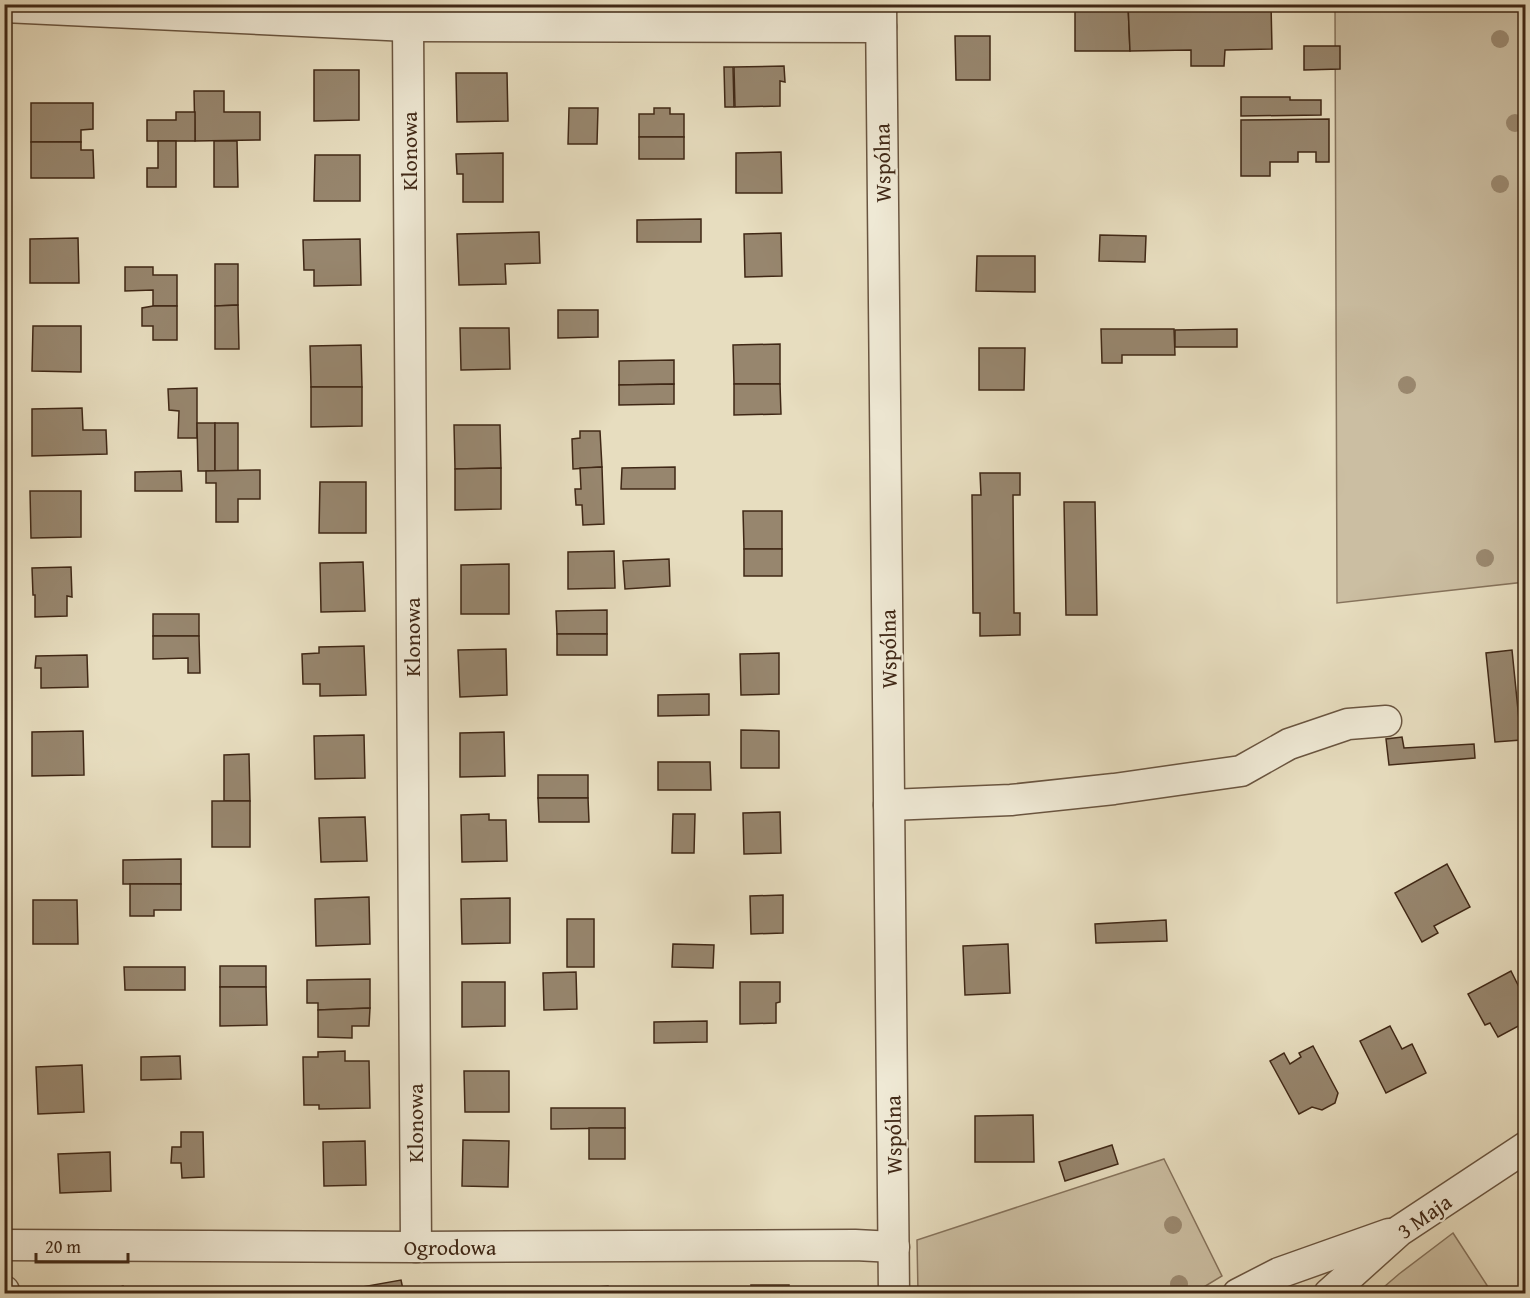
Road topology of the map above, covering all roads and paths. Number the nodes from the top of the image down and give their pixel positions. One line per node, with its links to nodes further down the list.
1 (4, 8): 3 (street)
2 (880, 16): 3 (street); 5 (street, Wspólna)
3 (408, 26): 9 (street, Klonowa)
4 (1386, 721): 5 (street)
5 (889, 805): 10 (street, Wspólna)
6 (1526, 1148): 7 (street, 3 Maja)
7 (1399, 1231): 12 (street); 13 (street, 3 Maja)
8 (4, 1245): 9 (street, Ogrodowa)
9 (416, 1247): 10 (street, Ogrodowa)
10 (894, 1247): 11 (street, Wspólna)
11 (894, 1293)
12 (1238, 1293)
13 (1329, 1293)

